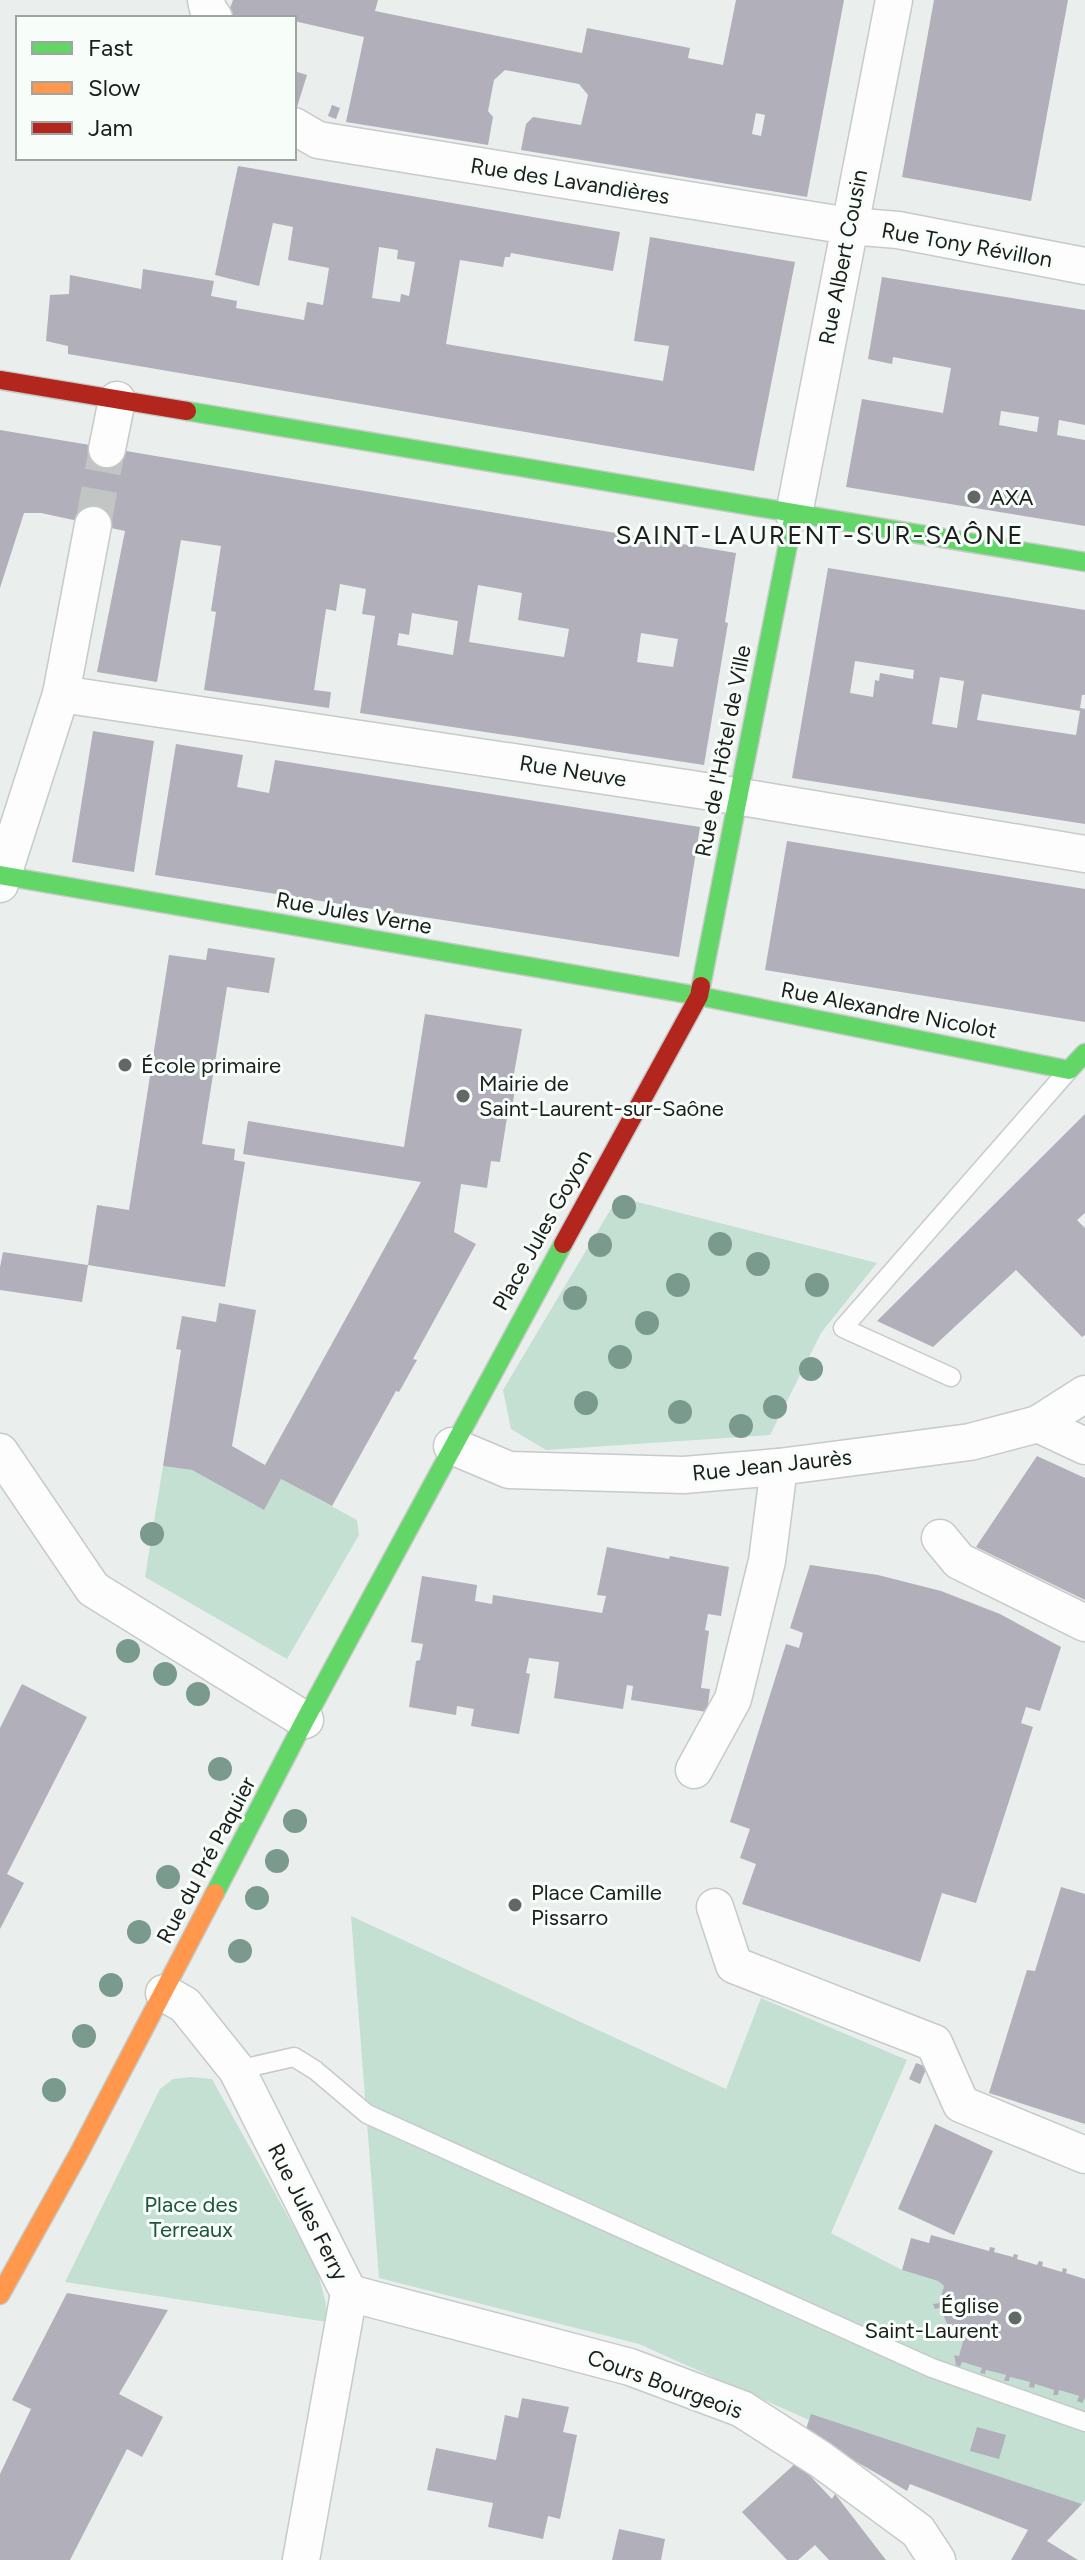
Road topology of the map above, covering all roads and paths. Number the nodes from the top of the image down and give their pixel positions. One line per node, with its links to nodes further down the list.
1 (894, 0): 3 (street, Rue Albert Cousin)
2 (296, 127): 3 (street, Rue des Lavandières)
3 (849, 226): 4 (street, Rue Tony Révillon); 8 (street, Rue Albert Cousin)
4 (1085, 266)
5 (0, 380): 6 (street)
6 (117, 400): 7 (street); 8 (street)
7 (107, 449)
8 (794, 514): 10 (street); 12 (street, Rue de l'Hôtel de Ville)
9 (93, 525): 11 (street)
10 (1085, 562)
11 (61, 694): 12 (street, Rue Neuve); 14 (street)
12 (739, 797): 13 (street, Rue Neuve); 15 (street, Rue de l'Hôtel de Ville)
13 (1085, 854)
14 (0, 878): 15 (street, Rue Jules Verne)
15 (699, 996): 17 (street, Rue Alexandre Nicolot); 21 (street, Place Jules Goyon)
16 (1085, 1053): 17 (street)
17 (1069, 1070): 18 (lane)
18 (951, 1377)
19 (1085, 1394): 20 (street, Rue Jean Jaurès)
20 (1038, 1424): 22 (street); 24 (street, Rue Jean Jaurès)
21 (452, 1446): 24 (street, Rue Jean Jaurès); 27 (street, Rue du Pré Paquier)
22 (1085, 1446)
23 (0, 1452): 27 (street)
24 (779, 1467): 28 (street)
25 (940, 1538): 26 (street)
26 (1085, 1623)
27 (305, 1720): 30 (street, Rue du Pré Paquier)
28 (694, 1770)
29 (715, 1907): 32 (street)
30 (164, 1993): 31 (street, Rue Jules Ferry); 34 (street, Rue du Pré Paquier)
31 (237, 2070): 33 (street, Rue Jules Ferry); 35 (lane)
32 (1085, 2155)
33 (349, 2293): 36 (street, Rue Jules Ferry); 37 (street, Cours Bourgeois)
34 (0, 2295)
35 (1085, 2422)
36 (301, 2560)
37 (937, 2560)

